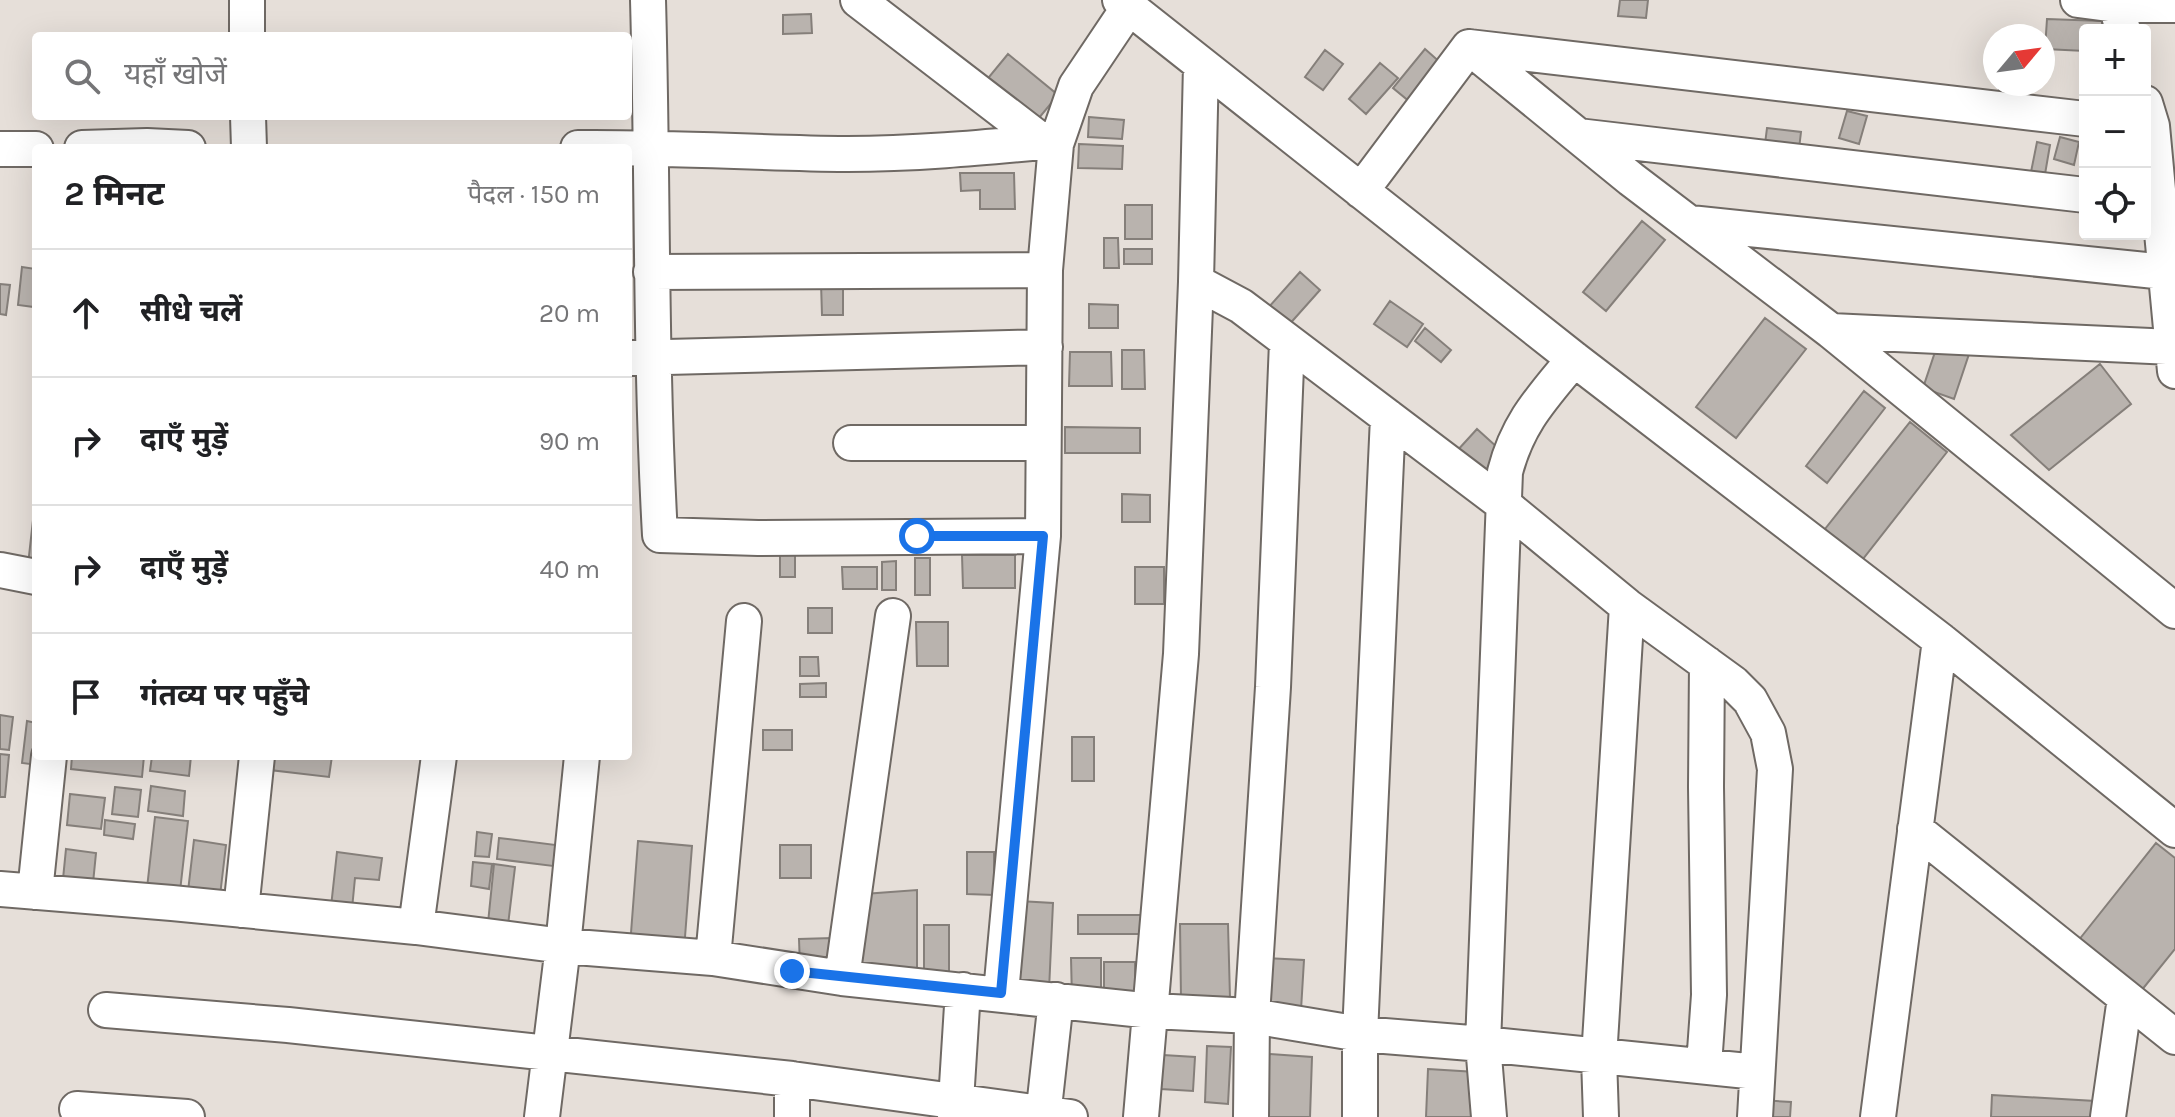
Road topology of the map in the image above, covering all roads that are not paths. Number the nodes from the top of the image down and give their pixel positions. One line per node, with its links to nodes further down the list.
1 (247, 0): 8 (street)
2 (648, 0): 18 (street)
3 (858, 0): 15 (street)
4 (2078, 0): 7 (street)
5 (1124, 4): 10 (street); 15 (street)
6 (2175, 5): 7 (street)
7 (2118, 12)
8 (247, 32)
9 (1469, 47): 11 (street); 14 (street); 21 (street)
10 (1201, 65): 21 (street); 28 (street)
11 (2079, 118)
12 (248, 120): 16 (street)
13 (2154, 120): 23 (street)
14 (1578, 136): 22 (street); 24 (street)
15 (1049, 143): 18 (street); 26 (street)
16 (249, 144)
17 (632, 147): 18 (street)
18 (652, 147): 27 (street)
19 (0, 149): 20 (street)
20 (32, 149)
21 (1361, 191): 34 (street)
22 (2079, 194)
23 (2152, 203): 25 (street)
24 (1690, 223): 25 (street); 30 (street)
25 (2167, 250): 29 (street)
26 (1045, 270): 27 (street); 32 (street)
27 (651, 272): 33 (street)
28 (1196, 282): 31 (street); 67 (street)
29 (2172, 312): 35 (street)
30 (1831, 331): 35 (street); 44 (street)
31 (1287, 342): 36 (street); 68 (street)
32 (1045, 347): 33 (street); 38 (street)
33 (641, 358): 40 (street)
34 (1574, 359): 39 (street); 47 (street)
35 (2173, 359)
36 (1388, 417): 39 (street); 69 (street)
37 (851, 443): 38 (street)
38 (1043, 443): 40 (street)
39 (1503, 504): 43 (street); 71 (street)
40 (1043, 536): 63 (street)
41 (0, 570): 42 (street)
42 (32, 576)
43 (1627, 606): 48 (street); 73 (street)
44 (2175, 611)
45 (893, 616): 61 (street)
46 (744, 621): 60 (street)
47 (1940, 640): 53 (street); 54 (street)
48 (1707, 664): 74 (street); 75 (street)
49 (49, 760): 56 (street)
50 (257, 760): 57 (street)
51 (438, 760): 58 (street)
52 (582, 760): 59 (street)
53 (1915, 829): 64 (street); 89 (street)
54 (2175, 830)
55 (0, 889): 56 (street)
56 (35, 892): 57 (street)
57 (241, 910): 58 (street)
58 (416, 927): 59 (street)
59 (563, 946): 60 (street); 72 (street)
60 (713, 958): 61 (street)
61 (842, 978): 62 (street)
62 (963, 990): 63 (street); 78 (street)
63 (1001, 993): 65 (street)
64 (2125, 998): 70 (street); 90 (street)
65 (1056, 1000): 67 (street); 79 (street)
66 (106, 1010): 72 (street)
67 (1152, 1011): 68 (street); 83 (street)
68 (1252, 1016): 69 (street); 84 (street)
69 (1360, 1034): 71 (street); 85 (street)
70 (2175, 1037)
71 (1483, 1044): 73 (street); 86 (street)
72 (549, 1055): 76 (street); 81 (street)
73 (1599, 1058): 74 (street); 87 (street)
74 (1704, 1065): 75 (street)
75 (1757, 1072): 88 (street)
76 (792, 1079): 78 (street); 82 (street)
77 (77, 1109): 80 (street)
78 (956, 1110): 79 (street)
79 (1052, 1116)
80 (187, 1117)
81 (542, 1117)
82 (792, 1117)
83 (1141, 1117)
84 (1251, 1117)
85 (1360, 1117)
86 (1489, 1117)
87 (1601, 1117)
88 (1755, 1117)
89 (1878, 1117)
90 (2108, 1117)

